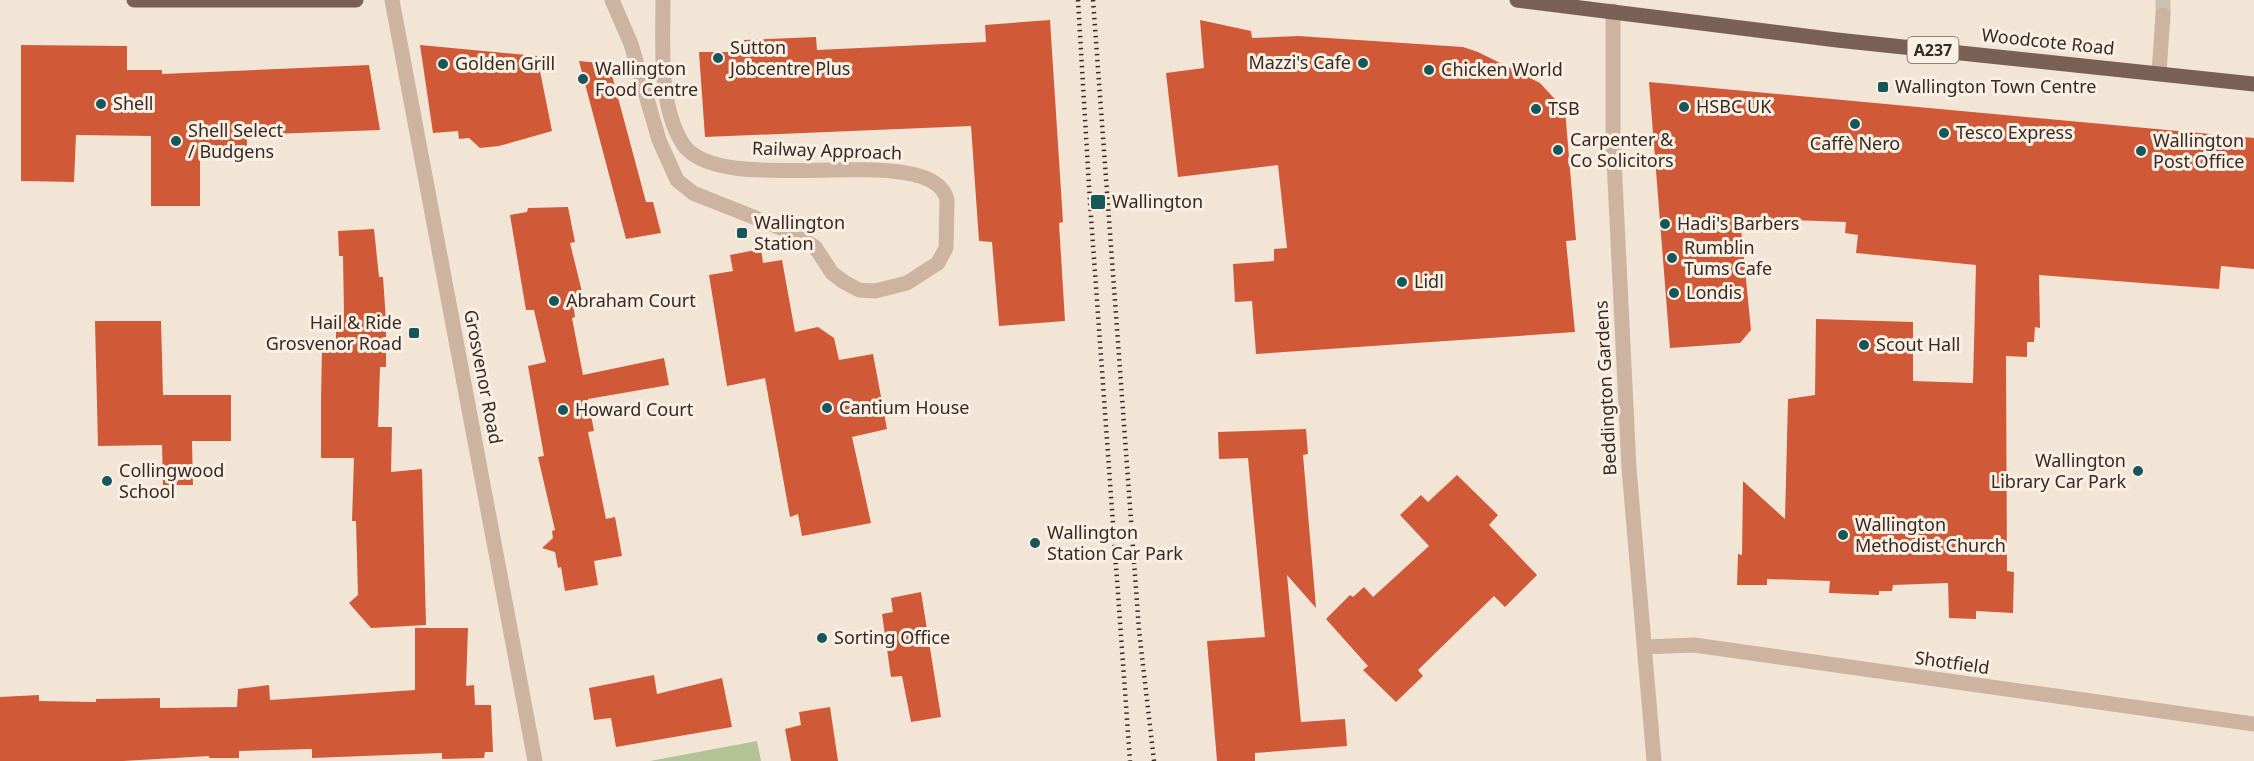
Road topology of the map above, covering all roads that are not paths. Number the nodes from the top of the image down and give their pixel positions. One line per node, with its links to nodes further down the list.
1 (134, 0): 2 (main road)
2 (226, 0): 3 (main road)
3 (356, 0)
4 (392, 0): 14 (street, Grosvenor Road)
5 (612, 0): 6 (street, Railway Approach)
6 (663, 0)
7 (1517, 0): 8 (main road, Woodcote Road / A237)
8 (1612, 12): 10 (main road, Woodcote Road / A237); 12 (street, Beddington Gardens)
9 (2163, 15): 10 (street)
10 (2159, 72): 11 (main road, Woodcote Road / A237)
11 (2254, 84)
12 (1645, 647): 13 (street, Shotfield); 15 (street, Beddington Gardens)
13 (2254, 724)
14 (535, 761)
15 (1654, 761)

